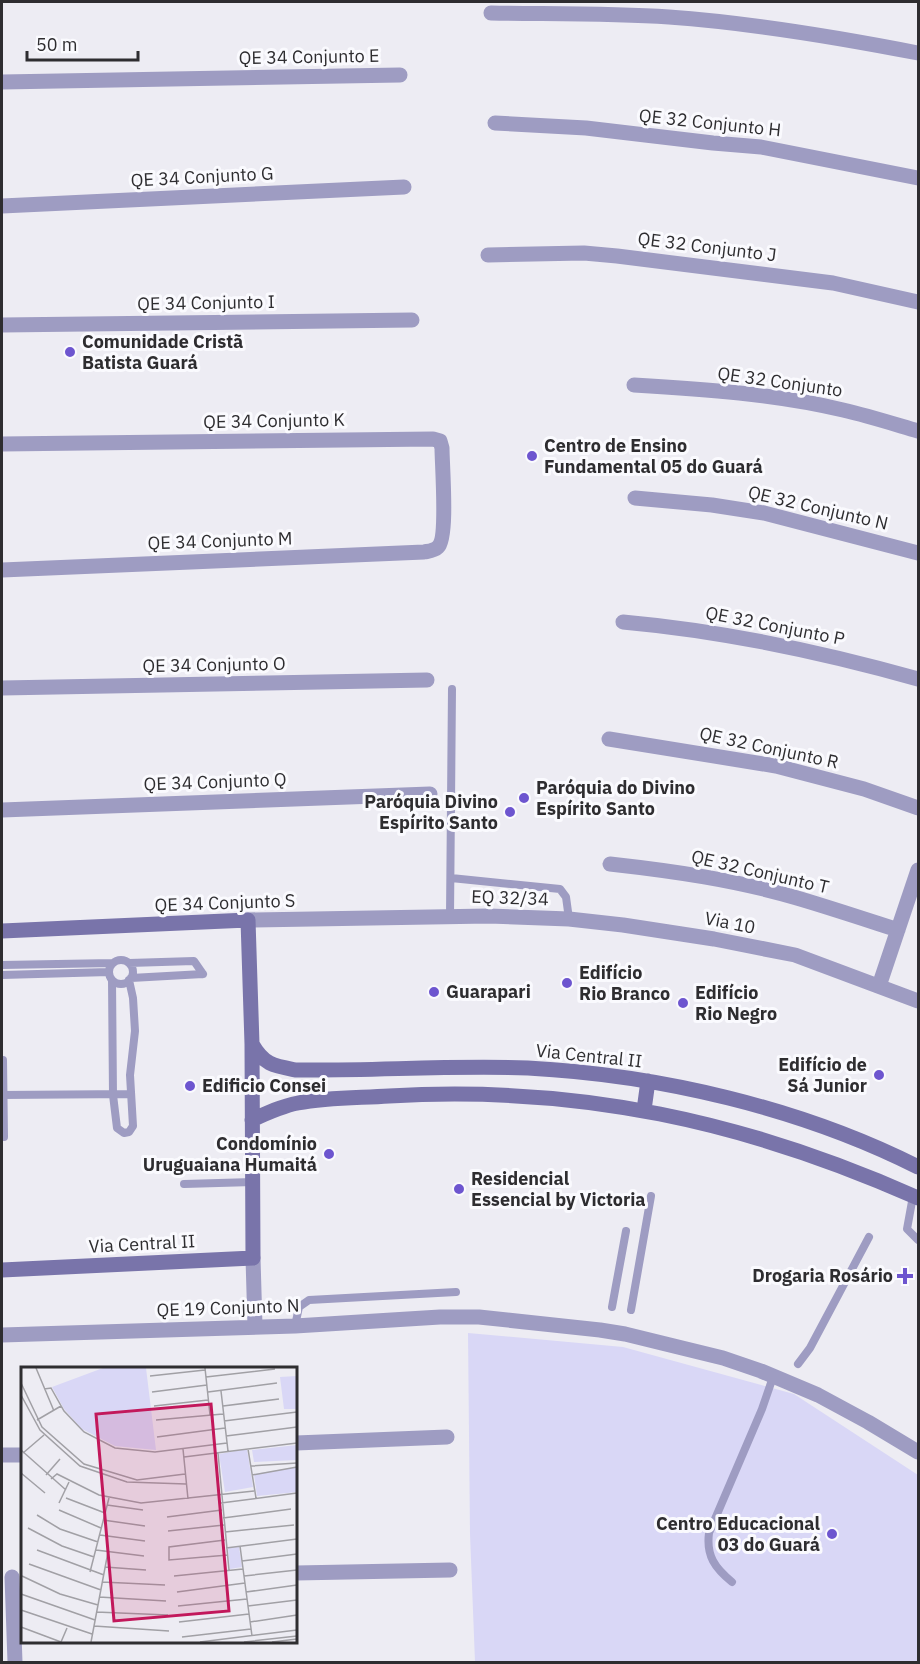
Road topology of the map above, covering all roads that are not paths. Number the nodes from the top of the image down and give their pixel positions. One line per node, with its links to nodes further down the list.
1 (491, 13): 2 (street)
2 (918, 53)
3 (400, 75): 4 (street, QE 34 Conjunto E)
4 (2, 82)
5 (495, 123): 6 (street, QE 32 Conjunto H)
6 (918, 178)
7 (404, 187): 8 (street, QE 34 Conjunto G)
8 (2, 206)
9 (488, 255): 10 (street, QE 32 Conjunto J)
10 (918, 302)
11 (412, 320): 12 (street, QE 34 Conjunto I)
12 (2, 325)
13 (634, 385): 14 (street, QE 32 Conjunto)
14 (918, 431)
15 (2, 444): 17 (street, QE 34 Conjunto K)
16 (635, 498): 18 (street, QE 32 Conjunto N)
17 (438, 547): 19 (street, QE 34 Conjunto M)
18 (918, 553)
19 (2, 570)
20 (623, 622): 21 (street, QE 32 Conjunto P)
21 (918, 679)
22 (427, 680): 23 (street, QE 34 Conjunto O)
23 (2, 688)
24 (452, 688): 31 (lane)
25 (609, 739): 27 (street, QE 32 Conjunto R)
26 (430, 794): 28 (street, QE 34 Conjunto Q)
27 (918, 808)
28 (2, 810)
29 (610, 864): 35 (street, QE 32 Conjunto T)
30 (918, 870): 35 (street)
31 (451, 878): 32 (lane); 33 (lane)
32 (450, 916): 33 (street, EQ 32/34); 34 (street, QE 34 Conjunto S)
33 (569, 919): 43 (street, Via 10)
34 (248, 920): 36 (street, QE 34 Conjunto S); 45 (street)
35 (898, 930): 43 (street)
36 (2, 931)
37 (113, 963): 38 (lane); 39 (lane); 41 (lane)
38 (129, 963): 42 (lane); 42 (lane)
39 (2, 965)
40 (2, 975): 41 (lane)
41 (110, 976): 42 (lane); 50 (lane)
42 (130, 979): 48 (lane)
43 (879, 986): 44 (street, Via 10)
44 (918, 1001)
45 (252, 1044): 47 (street, Via Central II); 52 (street)
46 (3, 1060): 49 (lane)
47 (648, 1081): 51 (street); 54 (street, Via Central II)
48 (131, 1094): 50 (lane); 50 (lane)
49 (2, 1095): 50 (lane); 53 (lane)
50 (113, 1095)
51 (644, 1110): 52 (street); 58 (street)
52 (252, 1120): 55 (street)
53 (4, 1137)
54 (918, 1167)
55 (253, 1182): 56 (lane); 62 (street)
56 (184, 1184)
57 (651, 1196): 66 (lane)
58 (916, 1196): 61 (lane)
59 (626, 1232): 65 (lane)
60 (869, 1237): 70 (lane)
61 (918, 1240)
62 (253, 1258): 63 (street, Via Central II); 67 (street)
63 (2, 1270)
64 (456, 1292): 68 (lane)
65 (612, 1307)
66 (631, 1310)
67 (255, 1326): 68 (street, QE 19 Conjunto N); 69 (street, QE 19 Conjunto N)
68 (295, 1326): 71 (street, QE 19 Conjunto N)
69 (2, 1335)
70 (798, 1364)
71 (773, 1377): 74 (street, QE 19 Conjunto N); 80 (lane)
72 (447, 1437): 73 (street)
73 (297, 1443)
74 (918, 1452)
75 (2, 1455): 76 (street)
76 (21, 1455)
77 (450, 1570): 78 (street)
78 (297, 1573)
79 (12, 1577): 81 (street)
80 (732, 1582)
81 (15, 1662)

